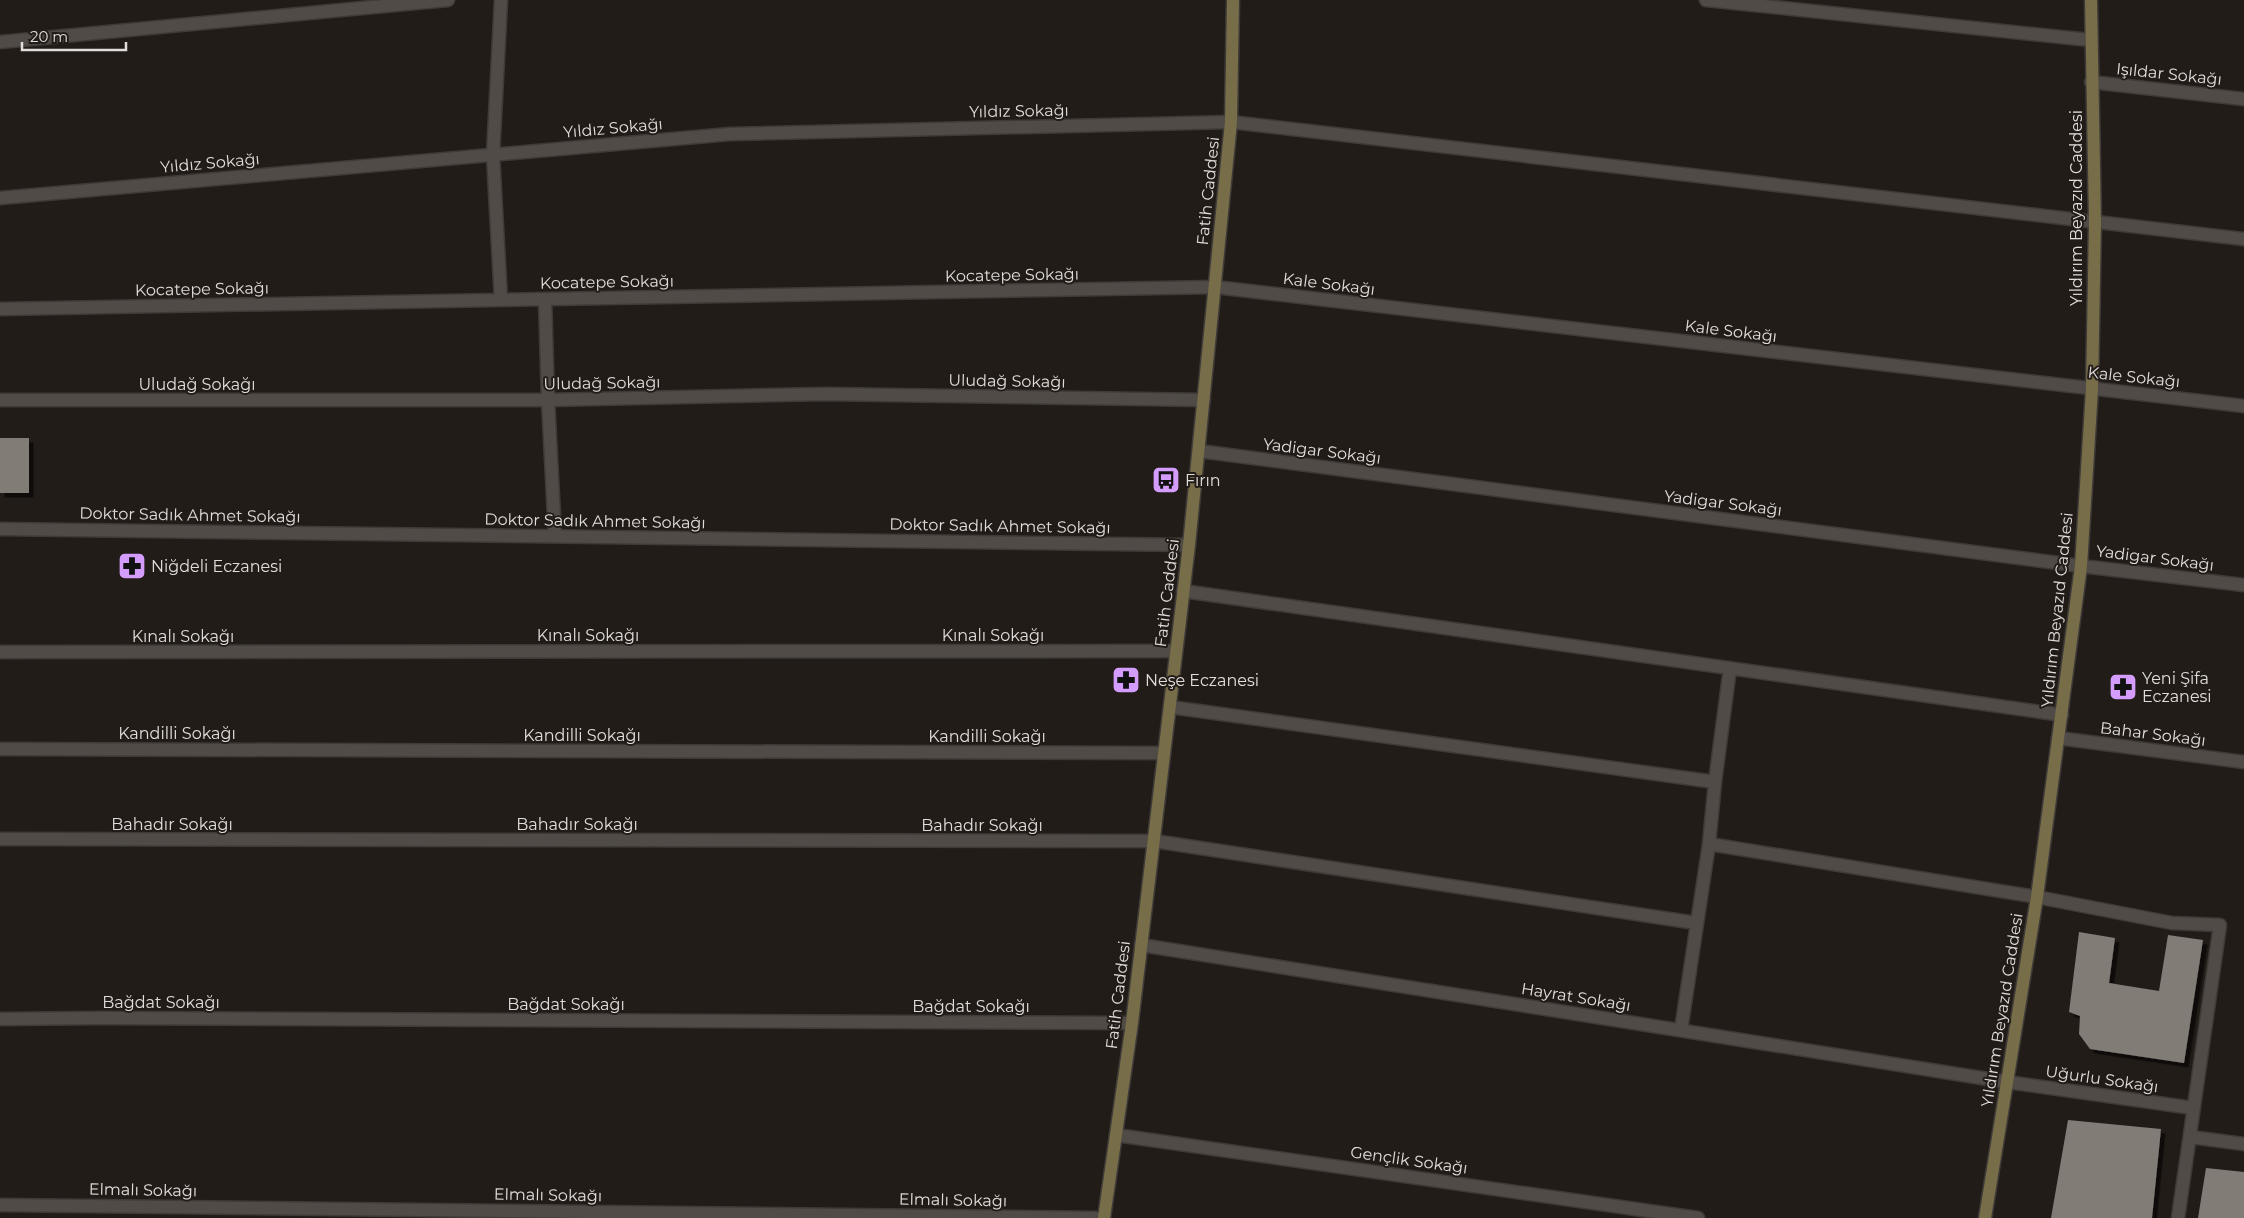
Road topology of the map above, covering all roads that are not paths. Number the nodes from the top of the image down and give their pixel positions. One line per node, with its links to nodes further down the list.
1 (448, 0): 7 (street)
2 (501, 0): 11 (street)
3 (1233, 0): 10 (main road, Fatih Caddesi)
4 (1706, 0): 6 (street)
5 (2091, 0): 6 (main road, Yıldırım Beyazıd Caddesi)
6 (2090, 40): 8 (main road, Yıldırım Beyazıd Caddesi)
7 (0, 42)
8 (2091, 82): 9 (street, Işıldar Sokağı); 13 (main road, Yıldırım Beyazıd Caddesi)
9 (2244, 99)
10 (1231, 122): 11 (street, Yıldız Sokağı); 13 (street, Yıldız Sokağı); 15 (main road, Fatih Caddesi)
11 (493, 155): 12 (street, Yıldız Sokağı); 17 (street)
12 (0, 198)
13 (2095, 222): 14 (street, Yıldız Sokağı); 19 (main road, Yıldırım Beyazıd Caddesi)
14 (2244, 239)
15 (1215, 287): 16 (street, Kocatepe Sokağı); 19 (street, Kale Sokağı); 22 (main road, Fatih Caddesi)
16 (545, 299): 17 (street, Kocatepe Sokağı); 21 (street)
17 (501, 300): 18 (street, Kocatepe Sokağı)
18 (0, 309)
19 (2092, 388): 23 (street, Kale Sokağı); 28 (main road, Yıldırım Beyazıd Caddesi)
20 (0, 400): 21 (street, Uludağ Sokağı)
21 (548, 400): 22 (street, Uludağ Sokağı); 26 (street)
22 (1204, 400): 24 (main road, Fatih Caddesi)
23 (2244, 406)
24 (1199, 451): 27 (main road, Fatih Caddesi); 28 (street, Yadigar Sokağı)
25 (0, 529): 26 (street, Doktor Sadık Ahmet Sokağı)
26 (555, 536): 27 (street, Doktor Sadık Ahmet Sokağı)
27 (1189, 545): 30 (main road, Fatih Caddesi)
28 (2081, 566): 29 (street, Yadigar Sokağı); 35 (main road, Yıldırım Beyazıd Caddesi)
29 (2244, 585)
30 (1184, 591): 31 (main road, Fatih Caddesi); 33 (street)
31 (1176, 651): 32 (street, Kınalı Sokağı); 34 (main road, Fatih Caddesi)
32 (0, 652)
33 (1730, 668): 35 (street); 40 (street)
34 (1170, 707): 38 (main road, Fatih Caddesi); 40 (street)
35 (2062, 715): 36 (main road, Yıldırım Beyazıd Caddesi)
36 (2058, 738): 39 (street, Bahar Sokağı); 44 (main road, Yıldırım Beyazıd Caddesi)
37 (0, 749): 38 (street, Kandilli Sokağı)
38 (1164, 754): 42 (main road, Fatih Caddesi)
39 (2244, 762)
40 (1714, 782): 43 (street)
41 (0, 840): 42 (street, Bahadır Sokağı)
42 (1154, 841): 45 (street, Bahadır Sokağı); 46 (main road, Fatih Caddesi)
43 (1709, 844): 44 (street); 45 (street)
44 (2037, 897): 50 (main road, Yıldırım Beyazıd Caddesi); 51 (street)
45 (1696, 922): 49 (street)
46 (1141, 945): 48 (main road, Fatih Caddesi); 49 (street, Hayrat Sokağı)
47 (0, 1019): 48 (street, Bağdat Sokağı)
48 (1132, 1022): 52 (main road, Fatih Caddesi)
49 (1681, 1030): 50 (street, Hayrat Sokağı)
50 (2006, 1082): 51 (street, Uğurlu Sokağı); 60 (main road, Yıldırım Beyazıd Caddesi)
51 (2193, 1108): 53 (street)
52 (1116, 1135): 58 (main road, Fatih Caddesi); 59 (street, Gençlik Sokağı)
53 (2191, 1137): 54 (street); 61 (street)
54 (2244, 1144)
55 (0, 1205): 56 (street, Elmalı Sokağı)
56 (94, 1212): 57 (street, Elmalı Sokağı)
57 (1096, 1218)
58 (1104, 1218)
59 (1698, 1218)
60 (1985, 1218)
61 (2178, 1218)

